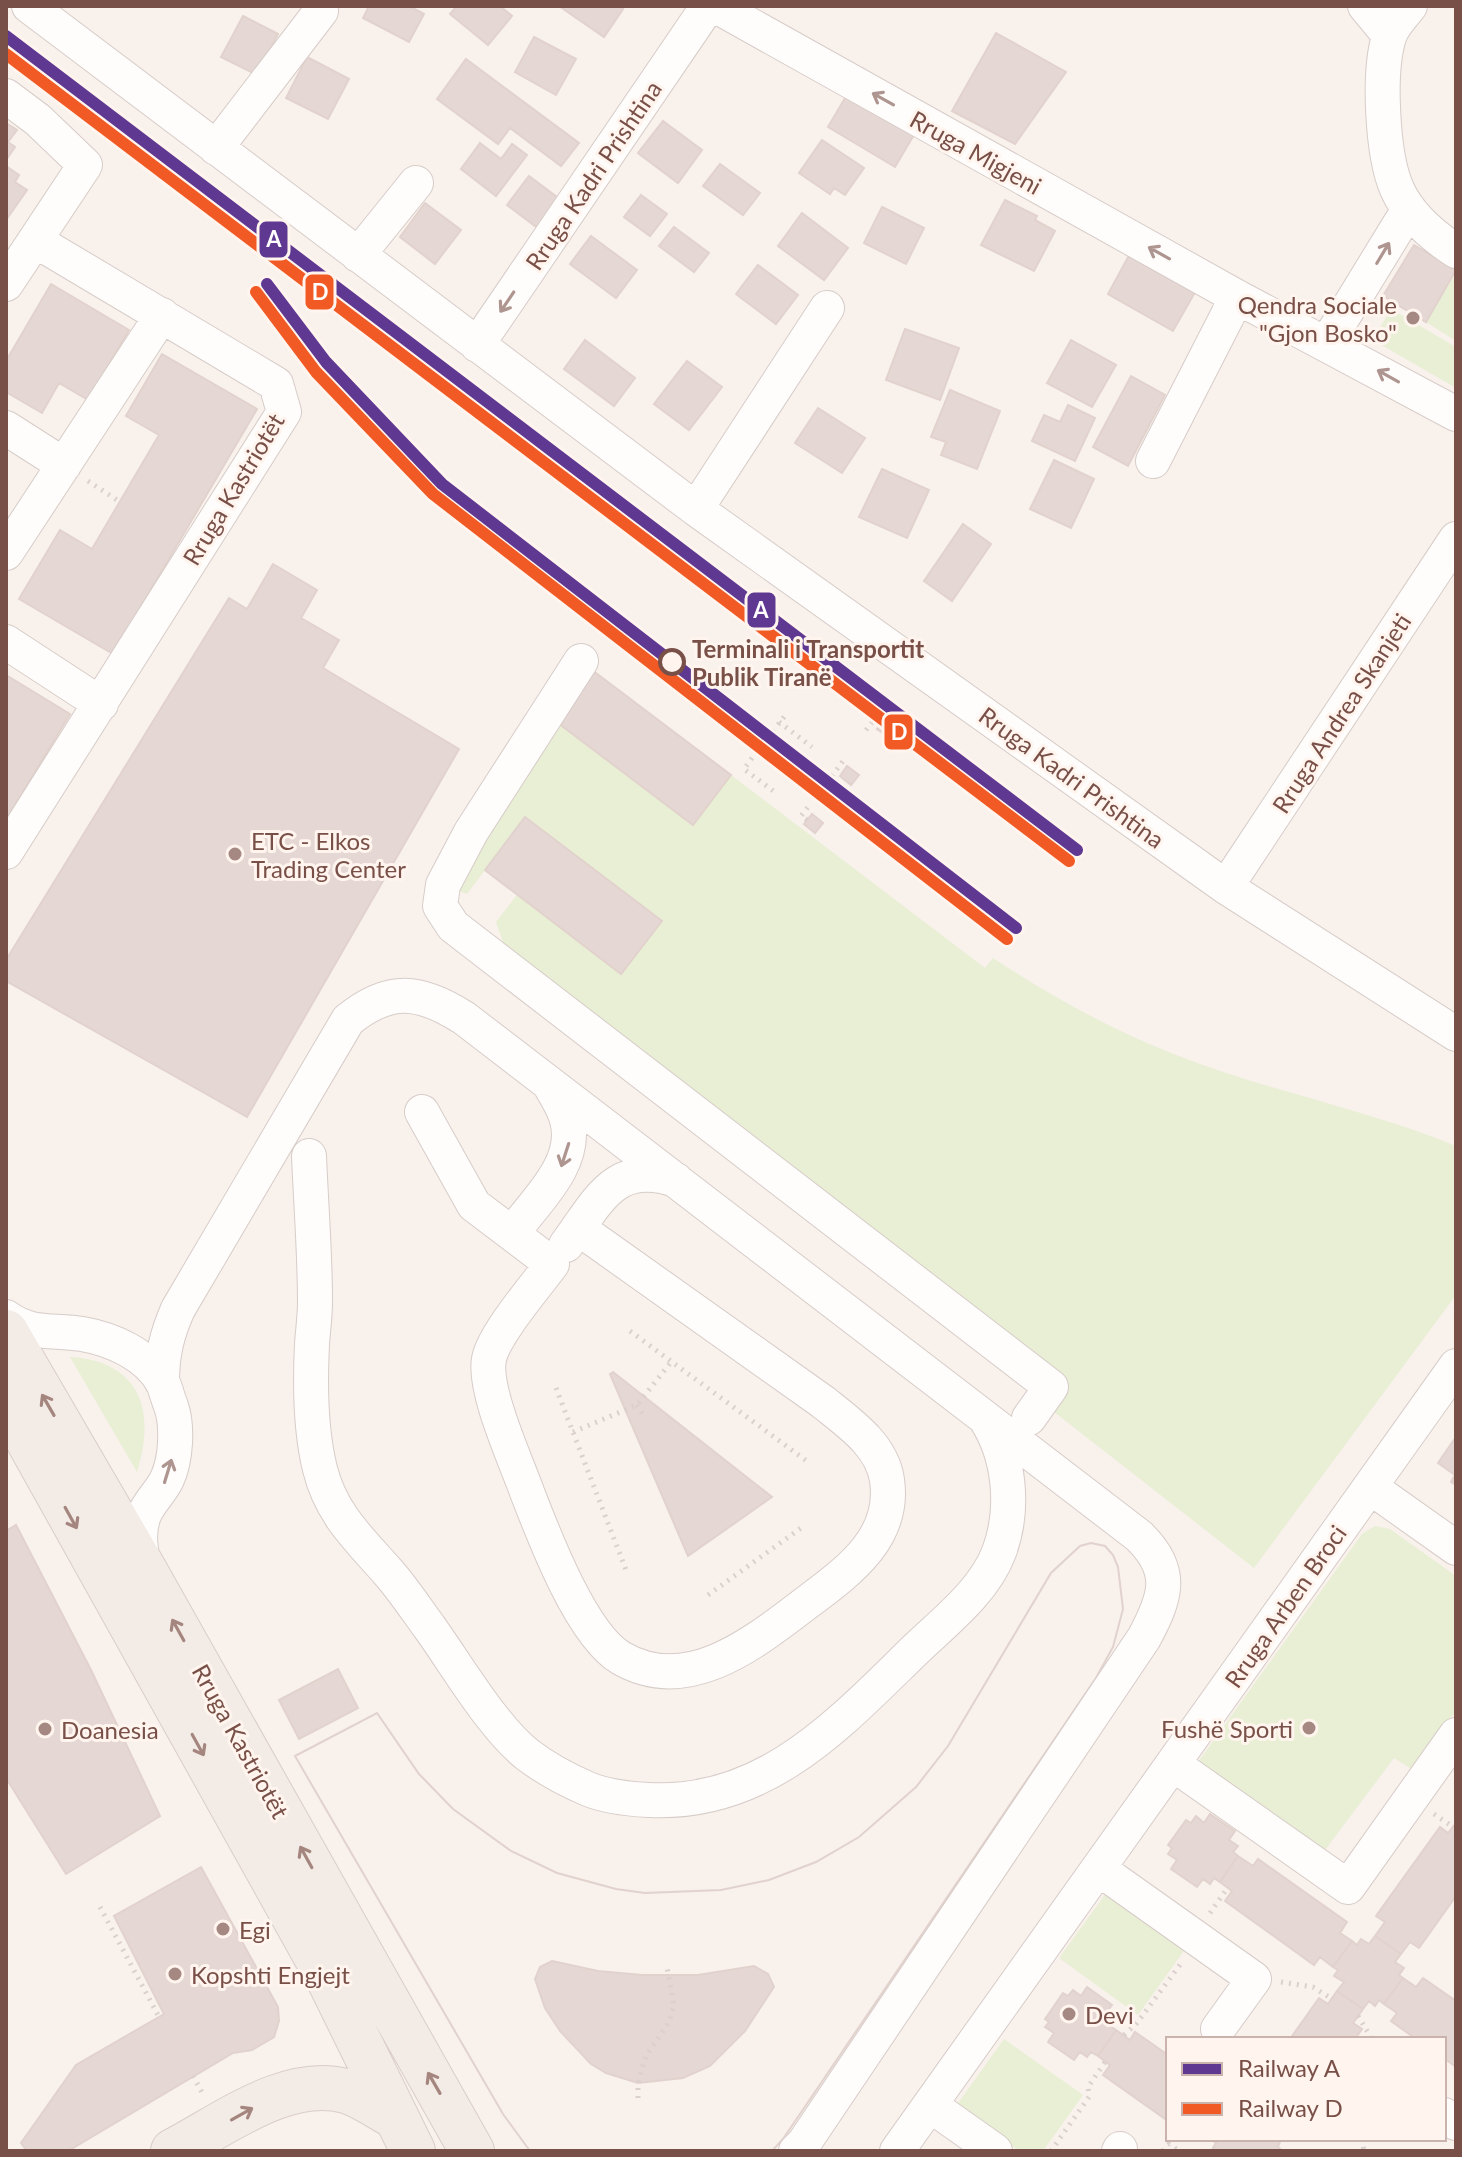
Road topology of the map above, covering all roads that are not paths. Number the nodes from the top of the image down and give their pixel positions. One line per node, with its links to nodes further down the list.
1 (29, 6): 9 (street, Rruga Kadri Prishtina)
2 (708, 6): 20 (street, Rruga Kadri Prishtina, one-way to 20)
3 (716, 6): 16 (street, Rruga Migjeni, one-way to 3)
4 (1365, 6): 7 (street)
5 (1410, 6): 7 (street)
6 (321, 11): 9 (street)
7 (1389, 35): 11 (street)
8 (6, 96): 12 (street)
9 (216, 148): 14 (street, Rruga Kadri Prishtina)
10 (416, 183): 14 (street)
11 (1409, 209): 13 (street); 19 (street, one-way to 11)
12 (36, 241): 15 (street); 18 (street, Rruga Kastriotët)
13 (1456, 251)
14 (358, 255): 20 (street, Rruga Kadri Prishtina)
15 (6, 284)
16 (1237, 297): 19 (street, Rruga Migjeni); 23 (street)
17 (827, 308): 25 (street)
18 (162, 315): 24 (street); 30 (street, Rruga Kastriotët)
19 (1327, 343): 21 (street, Rruga Migjeni, one-way to 19)
20 (477, 345): 25 (street, Rruga Kadri Prishtina)
21 (1456, 414)
22 (6, 428): 24 (street)
23 (1153, 461)
24 (64, 465): 27 (street)
25 (696, 509): 32 (street, Rruga Kadri Prishtina)
26 (1456, 539): 32 (street, Rruga Andrea Skanjeti)
27 (6, 553)
28 (6, 642): 30 (street)
29 (581, 661): 49 (street)
30 (101, 704): 31 (street, Rruga Kastriotët)
31 (6, 852)
32 (1226, 887): 33 (street, Rruga Kadri Prishtina)
33 (1456, 1034)
34 (548, 1083): 37 (street); 39 (street, one-way to 39); 41 (street)
35 (422, 1112): 39 (street)
36 (309, 1156): 48 (street)
37 (680, 1181): 38 (street); 48 (street)
38 (578, 1228): 40 (street); 40 (street)
39 (512, 1233): 40 (street)
40 (552, 1264)
41 (178, 1309): 44 (street); 46 (street)
42 (6, 1317): 44 (street)
43 (6, 1332): 52 (main road, Rruga Kastriotët, one-way to 43)
44 (112, 1342): 46 (street)
45 (1456, 1366): 50 (street, Rruga Arben Broci)
46 (162, 1382): 52 (street, one-way to 46)
47 (6, 1401): 58 (main road, Rruga Kastriotët, one-way to 58)
48 (982, 1415): 61 (street)
49 (1029, 1418)
50 (1370, 1487): 51 (street); 54 (street, Rruga Arben Broci)
51 (1456, 1548)
52 (144, 1569): 60 (main road, Rruga Kastriotët, one-way to 52)
53 (1456, 1735): 54 (street)
54 (1173, 1764): 55 (street, Rruga Arben Broci)
55 (1099, 1869): 56 (street); 57 (street, Rruga Arben Broci)
56 (1218, 2029)
57 (930, 2105): 62 (street, Rruga Arben Broci); 63 (street)
58 (399, 2137): 59 (main road, one-way to 58)
59 (173, 2151)
60 (472, 2151)
61 (796, 2151)
62 (897, 2151)
63 (995, 2151)

